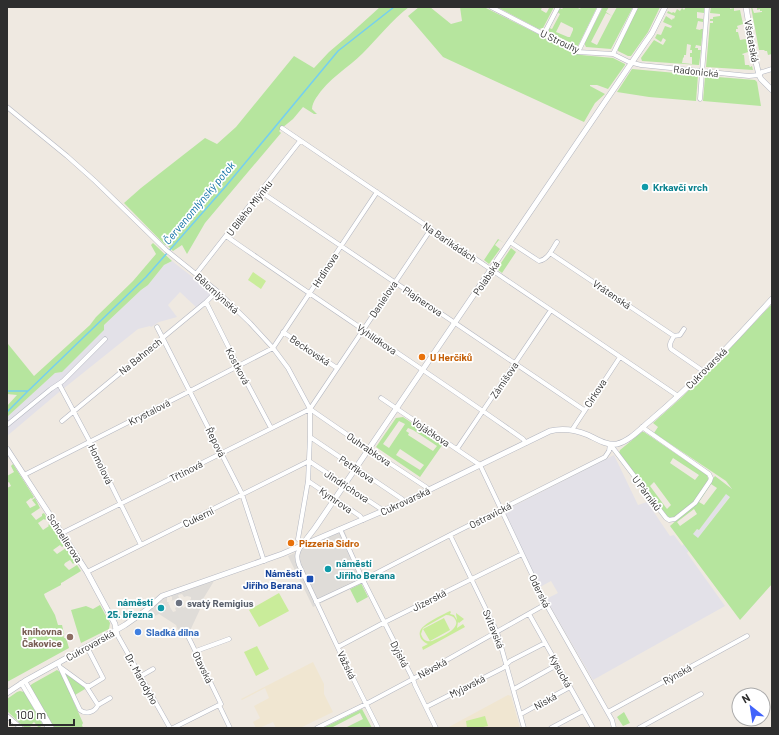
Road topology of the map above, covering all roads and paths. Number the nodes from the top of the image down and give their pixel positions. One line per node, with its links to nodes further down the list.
1 (491, 7): 8 (street, U Strouhy)
2 (558, 7): 8 (street)
3 (600, 7): 9 (street)
4 (636, 7): 10 (street)
5 (665, 7): 11 (street, Polabská)
6 (708, 7): 13 (street)
7 (746, 7): 14 (street, Všetatská)
8 (544, 34): 9 (street, U Strouhy)
9 (578, 52): 10 (street, U Strouhy)
10 (613, 54): 11 (street, U Strouhy)
11 (632, 62): 13 (street, Radonická); 24 (street, Polabská)
12 (772, 69): 14 (street)
13 (703, 72): 14 (street, Radonická); 16 (street)
14 (759, 75): 15 (street)
15 (772, 90)
16 (700, 99)
17 (7, 107): 29 (street, Bělomlýnská)
18 (282, 128): 19 (street, Na Barikádách)
19 (300, 140): 20 (street, U Bílého Mlýnku); 21 (street, Na Barikádách)
20 (261, 192): 23 (street, U Bílého Mlýnku); 26 (street, Plajnerova)
21 (377, 192): 22 (street, Na Barikádách); 26 (street, Hrdinova)
22 (431, 229): 28 (street, Na Barikádách); 30 (street, Danielova)
23 (226, 236): 29 (street, U Bílého Mlýnku); 32 (street, Vyhlídkova)
24 (510, 242): 27 (street); 28 (street, Polabská)
25 (557, 242): 27 (street)
26 (340, 246): 30 (street, Plajnerova); 32 (street, Hrdinova)
27 (550, 253): 41 (street, Vrátenská)
28 (491, 270): 35 (street, Na Barikádách); 36 (street, Polabská)
29 (196, 274): 31 (street, Bělomlýnská)
30 (394, 282): 36 (street, Plajnerova); 39 (street, Danielova)
31 (217, 291): 34 (street, Na Bahnech); 44 (street, Bělomlýnská)
32 (309, 294): 39 (street, Vyhlídkova); 40 (street, Hrdinova)
33 (772, 299): 50 (street, Cukrovarská)
34 (206, 302): 42 (street, Na Bahnech); 47 (street, Kostková)
35 (551, 310): 45 (street, Na Barikádách); 46 (street, Zámišova)
36 (455, 323): 46 (street, Plajnerova); 49 (street, Polabská)
37 (157, 327): 42 (street, Řepová)
38 (684, 329): 41 (street)
39 (363, 330): 48 (street, Danielova); 49 (street, Vyhlídkova)
40 (283, 332): 44 (street, Hrdinova); 48 (street, Beckovská)
41 (674, 336): 50 (street)
42 (163, 338): 52 (street, Řepová); 58 (street, Na Bahnech)
43 (105, 339): 51 (street)
44 (273, 348): 47 (street, Krystalová); 56 (street, Bělomlýnská)
45 (620, 357): 53 (street, Na Barikádách); 57 (street, Církova)
46 (515, 363): 57 (street, Plajnerova); 59 (street, Zámišova)
47 (238, 366): 52 (street, Krystalová); 63 (street, Kostková)
48 (337, 368): 56 (street, Danielova)
49 (422, 370): 55 (street, Polabská); 59 (street, Vyhlídkova)
50 (704, 371): 53 (street, Cukrovarská)
51 (59, 384): 58 (street, Homolová); 61 (street)
52 (190, 391): 66 (street, Krystalová); 72 (street, Řepová)
53 (678, 396): 62 (street, Cukrovarská)
54 (381, 398): 55 (street, Vojáčkova)
55 (396, 408): 70 (street, Polabská); 71 (street, Vojáčkova)
56 (310, 409): 63 (street, Třtinová); 65 (street, Bělomlýnská); 70 (street, Ouhrabkova)
57 (584, 410): 64 (street, Církova)
58 (73, 411): 60 (street, Na Bahnech); 66 (street, Homolová)
59 (483, 411): 67 (street, Vyhlídkova); 71 (street, Zámišova)
60 (62, 421)
61 (7, 425)
62 (642, 427): 68 (street, Cukrovarská); 68 (street, U Párníků)
63 (271, 428): 72 (street, Třtinová)
64 (572, 430): 67 (street, Cukrovarská); 68 (street, Cukrovarská)
65 (310, 437): 73 (street, Bělomlýnská); 75 (street, Petříkova)
66 (90, 442): 76 (street, Krystalová); 83 (street, Homolová)
67 (526, 443): 74 (street, Cukrovarská)
68 (610, 444): 84 (street, Ostravická)
69 (7, 449): 76 (street, Schoellerova)
70 (368, 449): 75 (street, Polabská); 79 (street, Ouhrabkova)
71 (457, 450): 74 (street, Vojáčkova)
72 (221, 453): 80 (street, Řepová); 83 (street, Třtinová)
73 (309, 461): 77 (street, Bělomlýnská); 78 (street, Jindřichova); 80 (street, Cukerní)
74 (480, 465): 79 (street, Cukrovarská); 84 (street, Oderská)
75 (356, 468): 78 (street, Polabská); 82 (street, Petříkova)
76 (24, 475): 88 (street, Schoellerova)
77 (308, 481): 81 (street, Kymrova); 90 (street, Bělomlýnská)
78 (344, 485): 81 (street, Polabská); 85 (street, Jindřichova)
79 (429, 490): 82 (street, Cukrovarská)
80 (242, 494): 91 (street, Cukerní); 94 (street, Řepová)
81 (334, 499): 86 (street, Kymrova); 92 (street, Polabská)
82 (404, 502): 85 (street, Cukrovarská)
83 (121, 504): 88 (street, Třtinová); 91 (street, Homolová)
84 (500, 510): 89 (street, Ostravická); 93 (street, Oderská)
85 (384, 511): 86 (street, Cukrovarská)
86 (363, 520): 87 (street, Cukrovarská)
87 (340, 529): 92 (street, Cukrovarská); 97 (street)
88 (62, 534): 95 (street, Schoellerova)
89 (450, 535): 96 (street, Svitavská); 97 (street, Ostravická)
90 (298, 539)
91 (141, 545): 95 (street, Cukerní)
92 (301, 546): 94 (street, Cukrovarská); 98 (street)
93 (522, 554): 96 (street, Jizerská); 99 (street, Oderská)
94 (264, 561): 102 (street, Cukrovarská)
95 (87, 572): 102 (street, Schoellerova)
96 (472, 578): 101 (street, Jizerská); 104 (street, Svitavská)
97 (363, 580): 98 (street); 101 (street, Dyjská)
98 (316, 602): 109 (street, Vážská)
99 (546, 604): 100 (street, Něvská); 129 (street, Oderská)
100 (528, 614): 104 (street, Něvská); 107 (street, Kysucká)
101 (385, 622): 109 (street, Jizerská); 116 (street, Dyjská)
102 (116, 630): 108 (street, Cukrovarská); 115 (street, Dr. Marodyho)
103 (185, 630): 110 (street, Otavská)
104 (497, 632): 111 (street, Svitavská); 116 (street, Něvská)
105 (747, 636): 129 (street, Rýnská)
106 (229, 639): 110 (street)
107 (545, 643): 111 (street, Myjavská); 113 (street, Kysucká)
108 (87, 647): 112 (street, Cukrovarská); 118 (street)
109 (338, 647): 124 (street, Vážská)
110 (196, 651): 126 (street, Otavská)
111 (507, 664): 120 (street, Svitavská); 127 (street, Myjavská)
112 (59, 665): 117 (street, Cukrovarská); 118 (street); 125 (street)
113 (557, 665): 119 (street, Kysucká); 120 (street)
114 (153, 669): 115 (street)
115 (141, 676): 134 (street, Dr. Marodyho)
116 (413, 679): 124 (street, Něvská); 127 (street, Dyjská)
117 (23, 682): 121 (street, Cukrovarská); 132 (street)
118 (86, 686): 125 (street)
119 (570, 687): 128 (street, Kysucká); 130 (street, Niská)
120 (514, 689): 130 (street, Svitavská)
121 (7, 693)
122 (701, 694): 144 (street)
123 (110, 698): 125 (street)
124 (366, 704): 137 (street, Něvská); 138 (street, Vážská)
125 (98, 705)
126 (220, 705): 135 (street); 136 (street, Otavská)
127 (426, 707): 139 (street, Dyjská)
128 (583, 711): 141 (street); 142 (street, Kysucká)
129 (608, 712): 143 (street, Oderská)
130 (521, 714): 140 (street, Svitavská)
131 (7, 716): 133 (street)
132 (48, 727)
133 (21, 728)
134 (170, 728)
135 (173, 728)
136 (230, 728)
137 (317, 728)
138 (378, 728)
139 (436, 728)
140 (524, 728)
141 (551, 728)
142 (593, 728)
143 (614, 728)
144 (639, 728)

